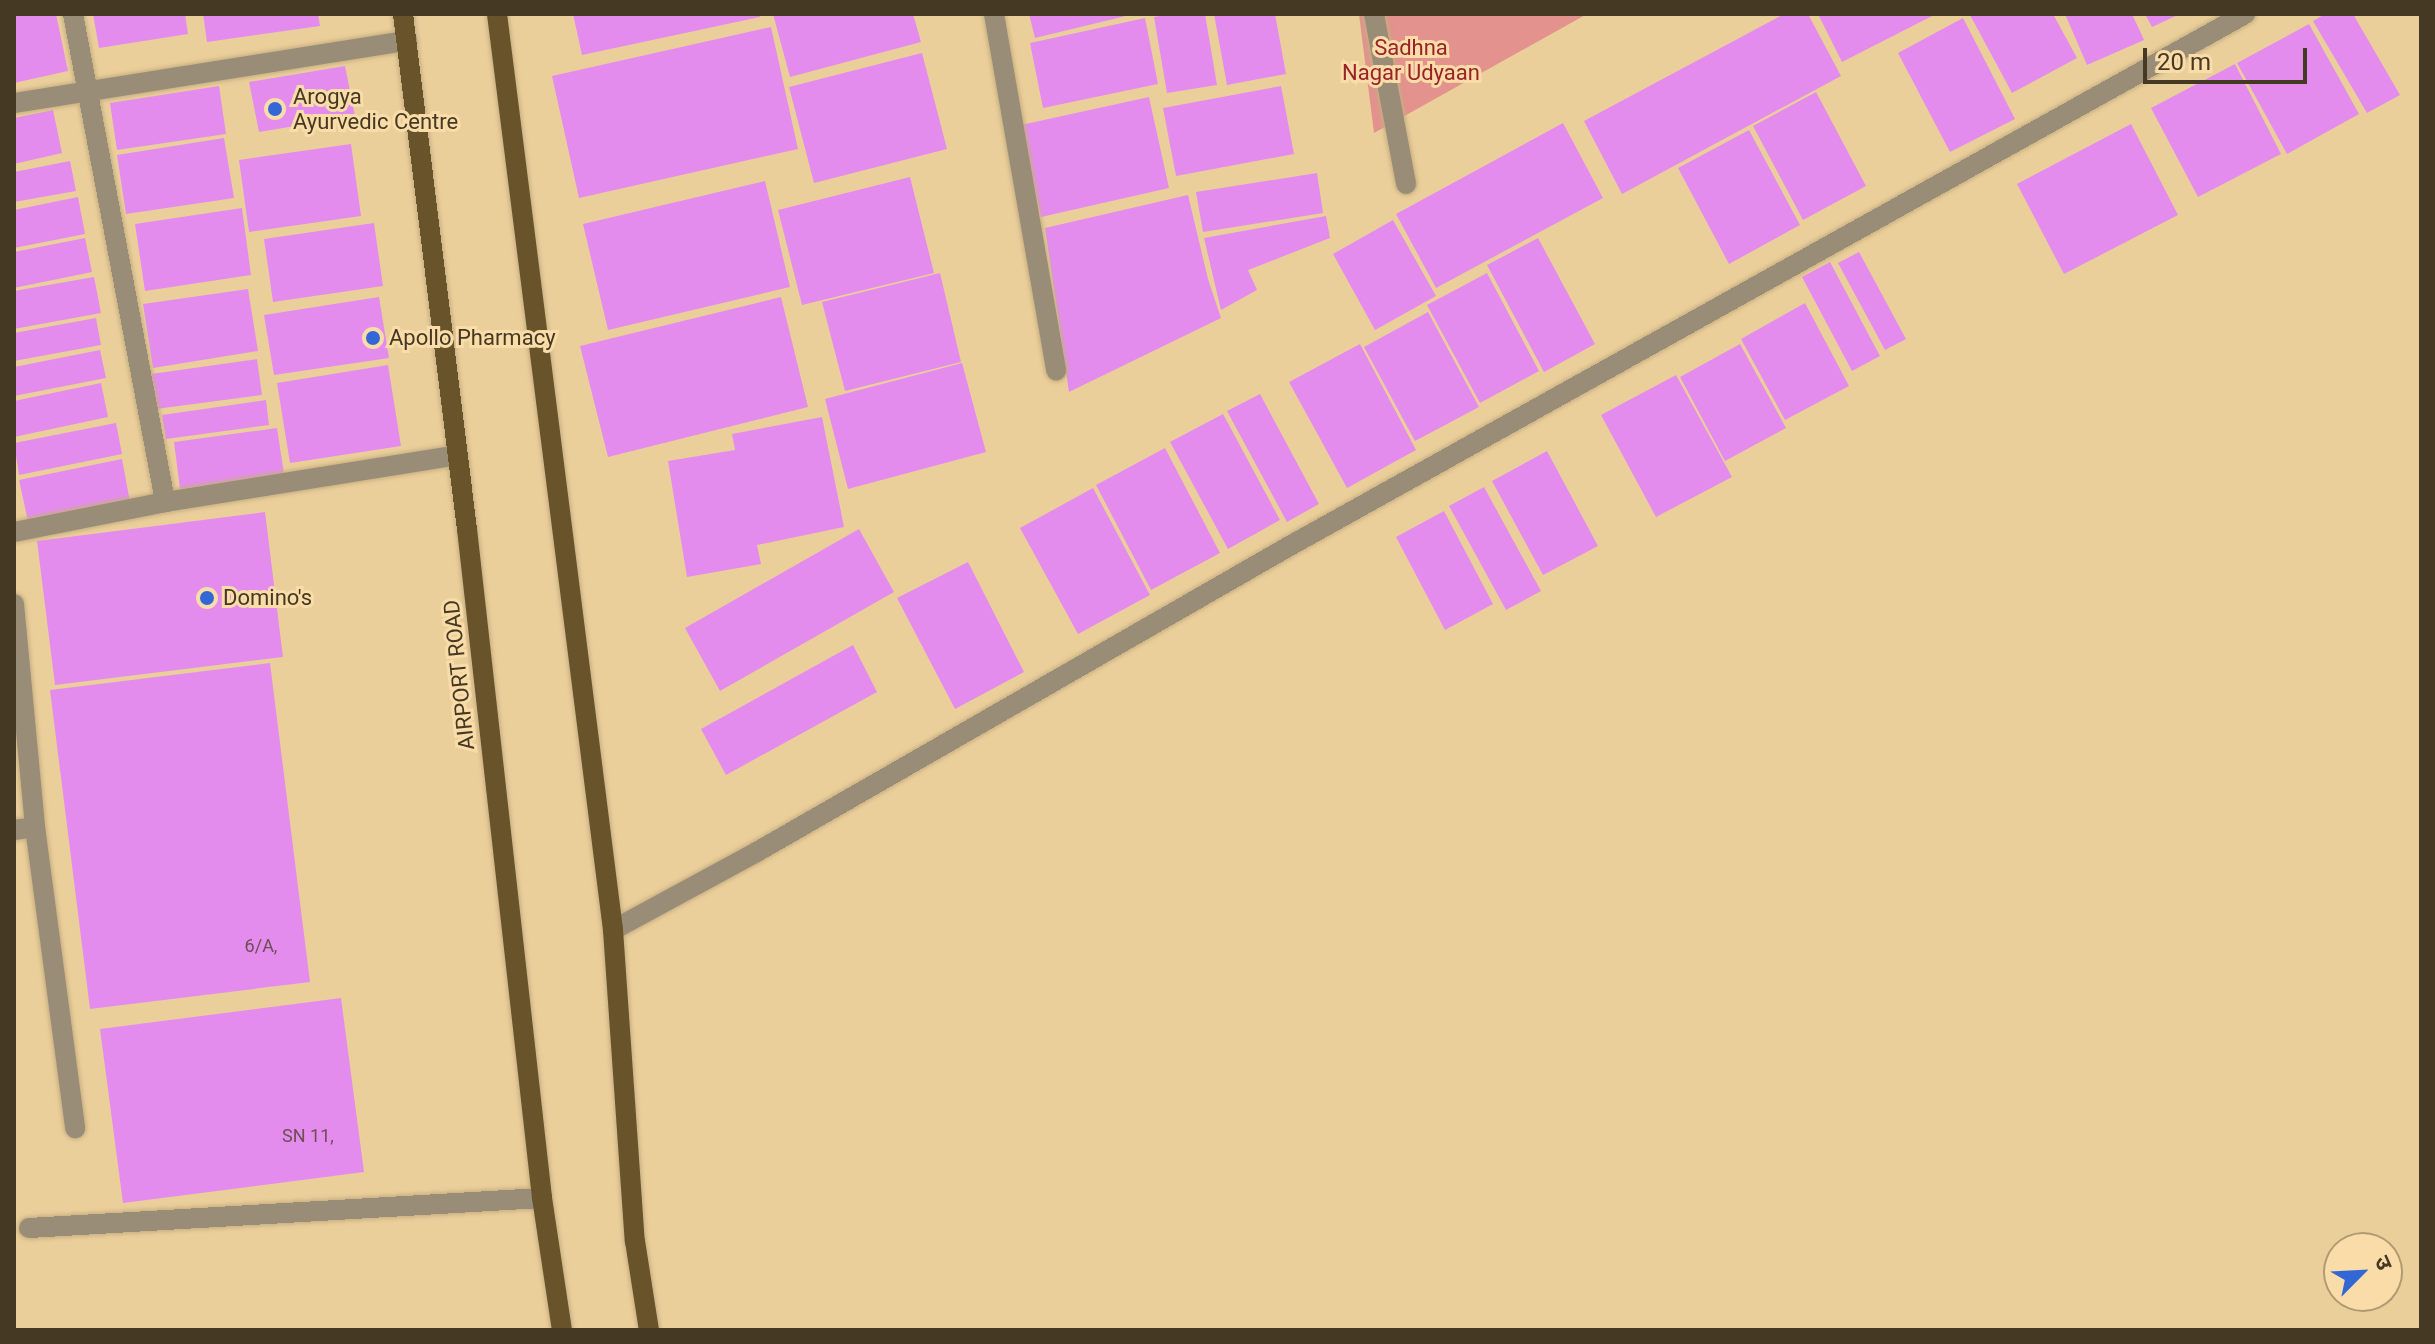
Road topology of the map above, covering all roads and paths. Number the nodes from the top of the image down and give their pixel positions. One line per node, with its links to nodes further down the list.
1 (73, 14): 8 (street)
2 (403, 14): 7 (main road, AIRPORT ROAD)
3 (497, 14): 17 (main road)
4 (994, 14): 11 (street)
5 (1374, 14): 10 (street)
6 (2245, 14): 17 (street)
7 (407, 41): 8 (street); 12 (main road, AIRPORT ROAD)
8 (89, 90): 9 (street); 13 (street)
9 (14, 103)
10 (1406, 184)
11 (1056, 371)
12 (457, 455): 13 (street); 19 (main road, AIRPORT ROAD)
13 (165, 502): 14 (street)
14 (14, 532)
15 (14, 604): 16 (street)
16 (24, 828): 18 (street)
17 (613, 930): 22 (main road)
18 (75, 1128)
19 (542, 1198): 20 (street); 21 (main road, AIRPORT ROAD)
20 (29, 1228)
21 (562, 1330)
22 (649, 1330)

